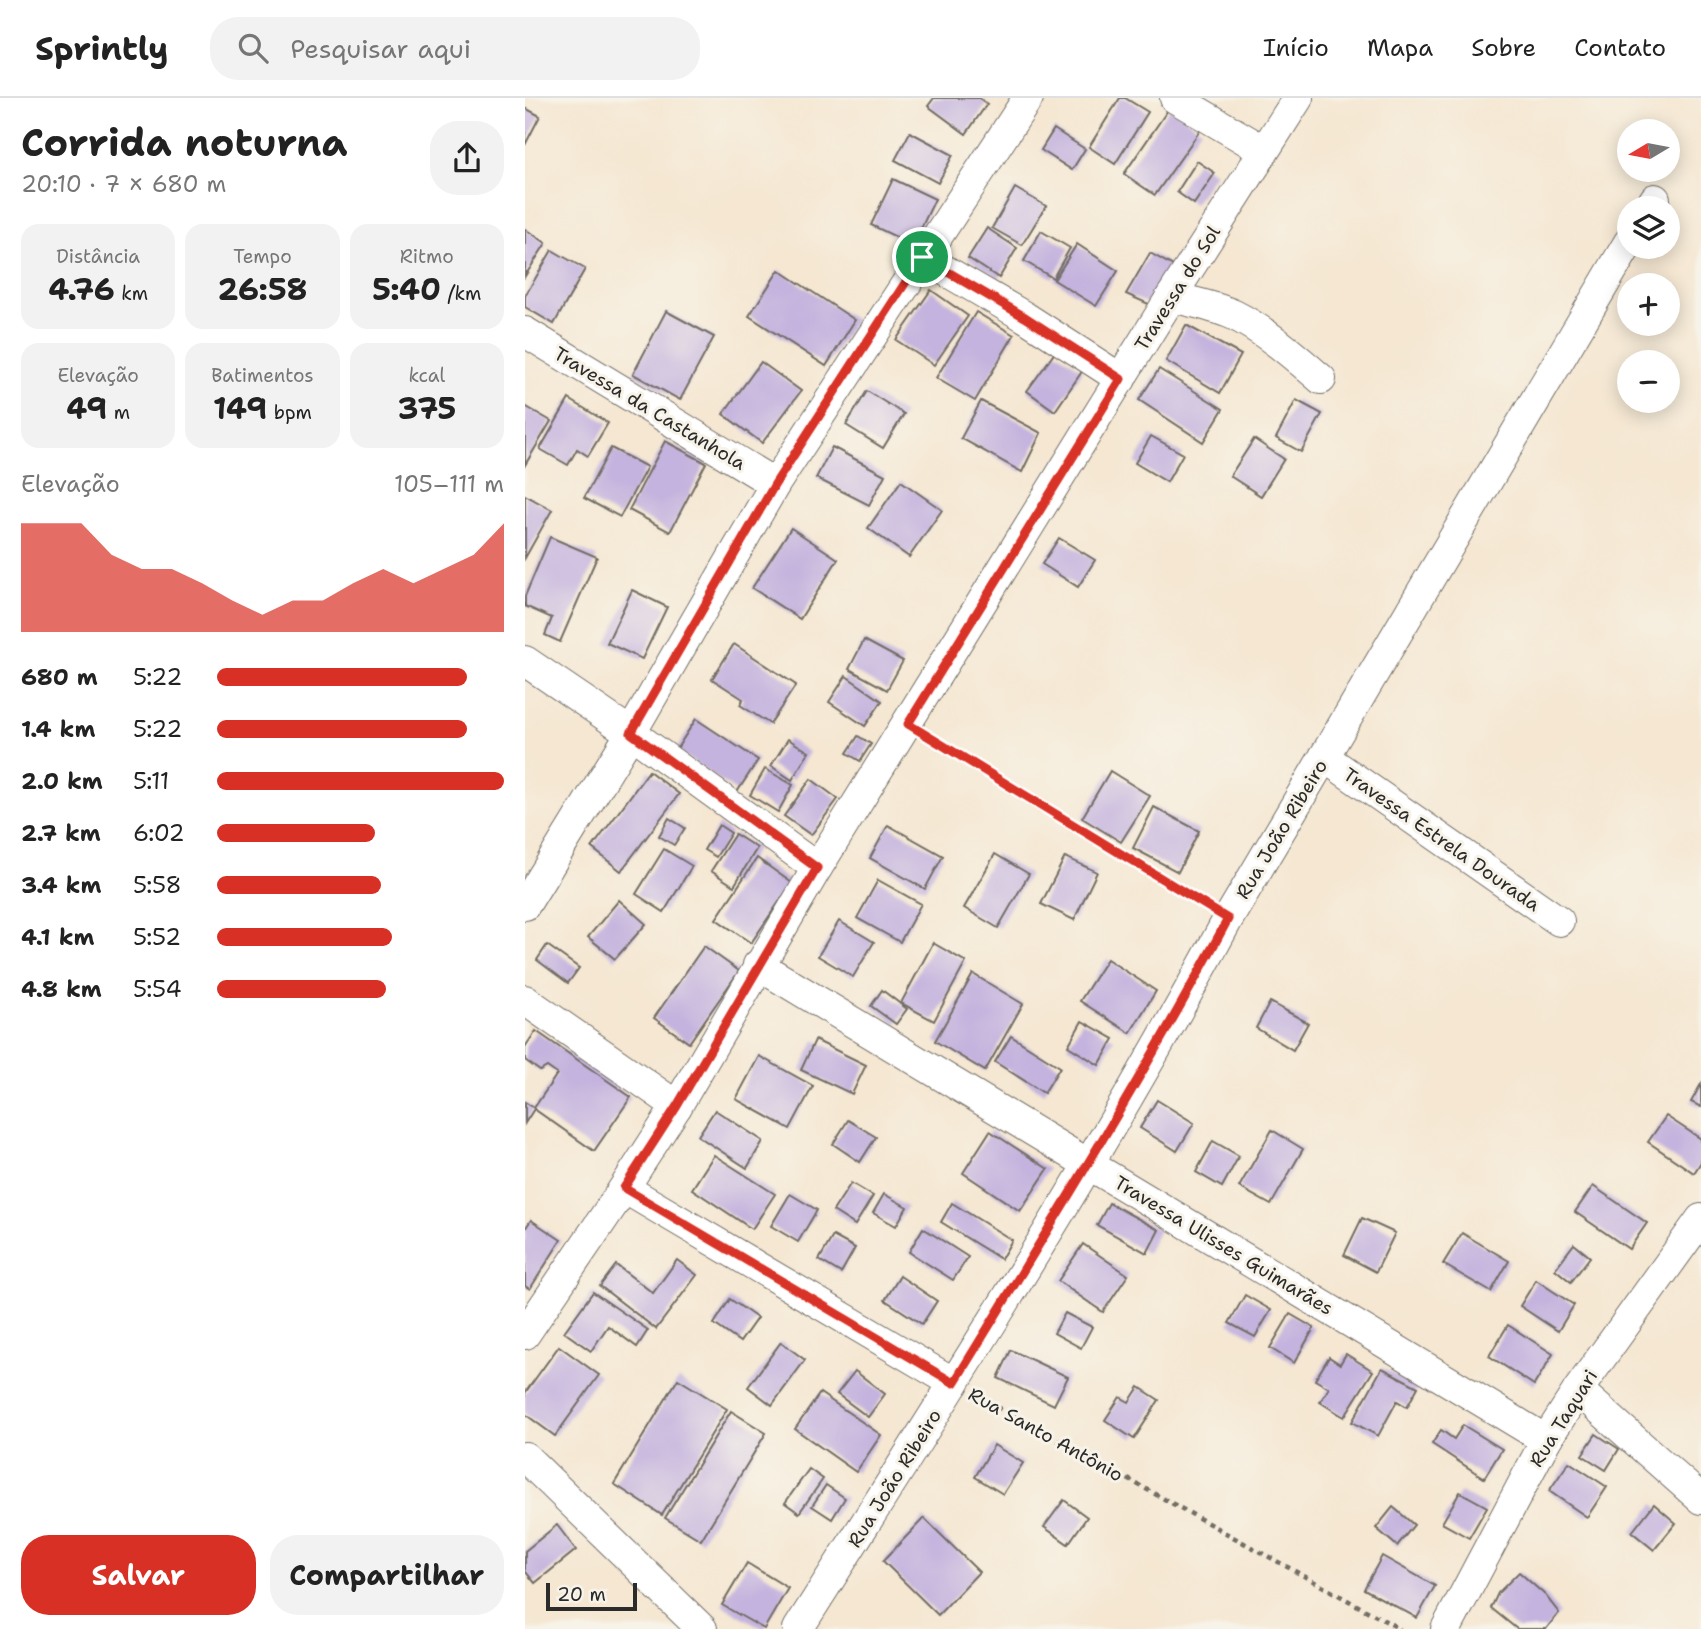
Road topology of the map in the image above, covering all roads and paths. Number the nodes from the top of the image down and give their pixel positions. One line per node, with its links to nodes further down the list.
1 (1028, 98): 5 (street)
2 (1175, 98): 4 (street)
3 (1298, 98): 4 (street, Travessa do Sol)
4 (1263, 150): 7 (street, Travessa do Sol)
5 (922, 257): 9 (street); 11 (street)
6 (1619, 259): 15 (street, Rua João Ribeiro)
7 (1171, 297): 9 (street, Travessa do Sol); 10 (street)
8 (525, 332): 11 (street, Travessa da Castanhola)
9 (1121, 379): 13 (street, Travessa do Sol)
10 (1321, 379)
11 (775, 484): 14 (street)
12 (525, 661): 14 (street)
13 (908, 724): 16 (street, Travessa do Sol); 18 (path)
14 (631, 733): 16 (street); 17 (street)
15 (1324, 757): 18 (street, Rua João Ribeiro); 19 (street, Travessa Estrela Dourada)
16 (817, 868): 20 (street, Travessa do Sol)
17 (525, 905)
18 (1228, 919): 23 (street, Rua João Ribeiro)
19 (1559, 921)
20 (758, 965): 22 (street, Travessa do Sol); 23 (street, Travessa Ulisses Guimarães)
21 (525, 1000): 22 (street)
22 (677, 1106): 24 (street, Travessa do Sol)
23 (1089, 1163): 27 (street, Rua João Ribeiro); 29 (street, Travessa Ulisses Guimarães)
24 (624, 1188): 26 (street, Travessa do Sol); 27 (street, Rua Santo Antônio)
25 (1701, 1219): 28 (street, Rua Taquari)
26 (525, 1334)
27 (954, 1383): 33 (street, Rua João Ribeiro); 34 (path, Rua Santo Antônio)
28 (1578, 1390): 29 (street, Rua Taquari); 31 (street)
29 (1546, 1440): 35 (street, Rua Taquari)
30 (525, 1457): 32 (street)
31 (1701, 1499)
32 (702, 1629)
33 (798, 1629)
34 (1399, 1629)
35 (1446, 1629)

